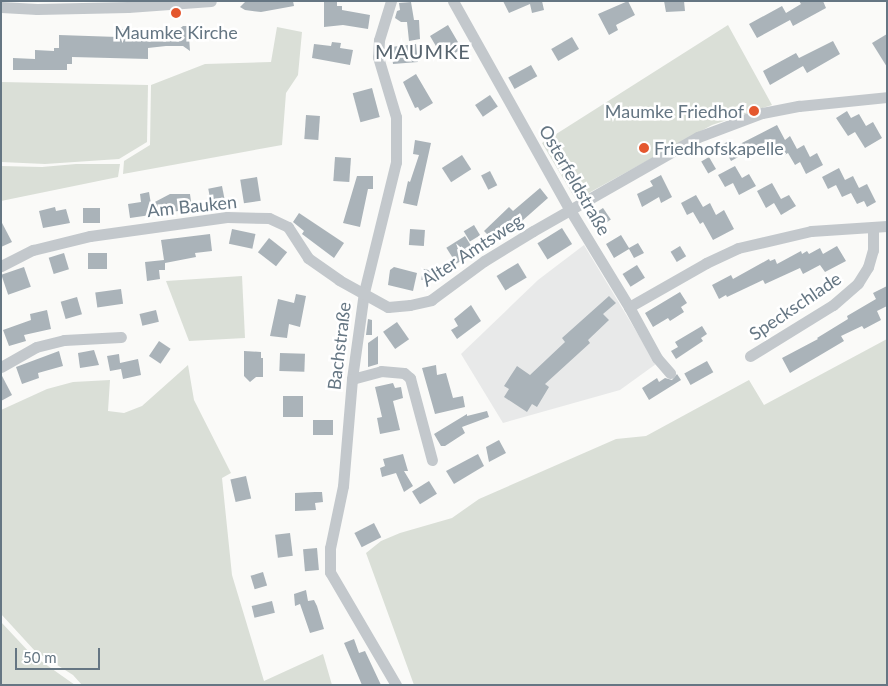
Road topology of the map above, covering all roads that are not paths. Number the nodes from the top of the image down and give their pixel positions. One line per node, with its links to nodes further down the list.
1 (211, 1): 4 (street)
2 (391, 1): 10 (street, Bachstraße)
3 (453, 1): 6 (street, Osterfeldstraße)
4 (1, 7)
5 (887, 97): 6 (street, Alter Amtsweg)
6 (570, 210): 10 (street, Alter Amtsweg); 11 (street, Osterfeldstraße)
7 (887, 226): 8 (street)
8 (873, 227): 11 (street); 13 (street, Speckschlade)
9 (1, 266): 10 (street, Am Bauken)
10 (364, 292): 16 (street, Bachstraße)
11 (629, 307): 15 (street, Osterfeldstraße)
12 (122, 338): 14 (street)
13 (750, 356)
14 (1, 368)
15 (670, 373)
16 (352, 379): 17 (street); 18 (street, Bachstraße)
17 (432, 460)
18 (396, 685)

